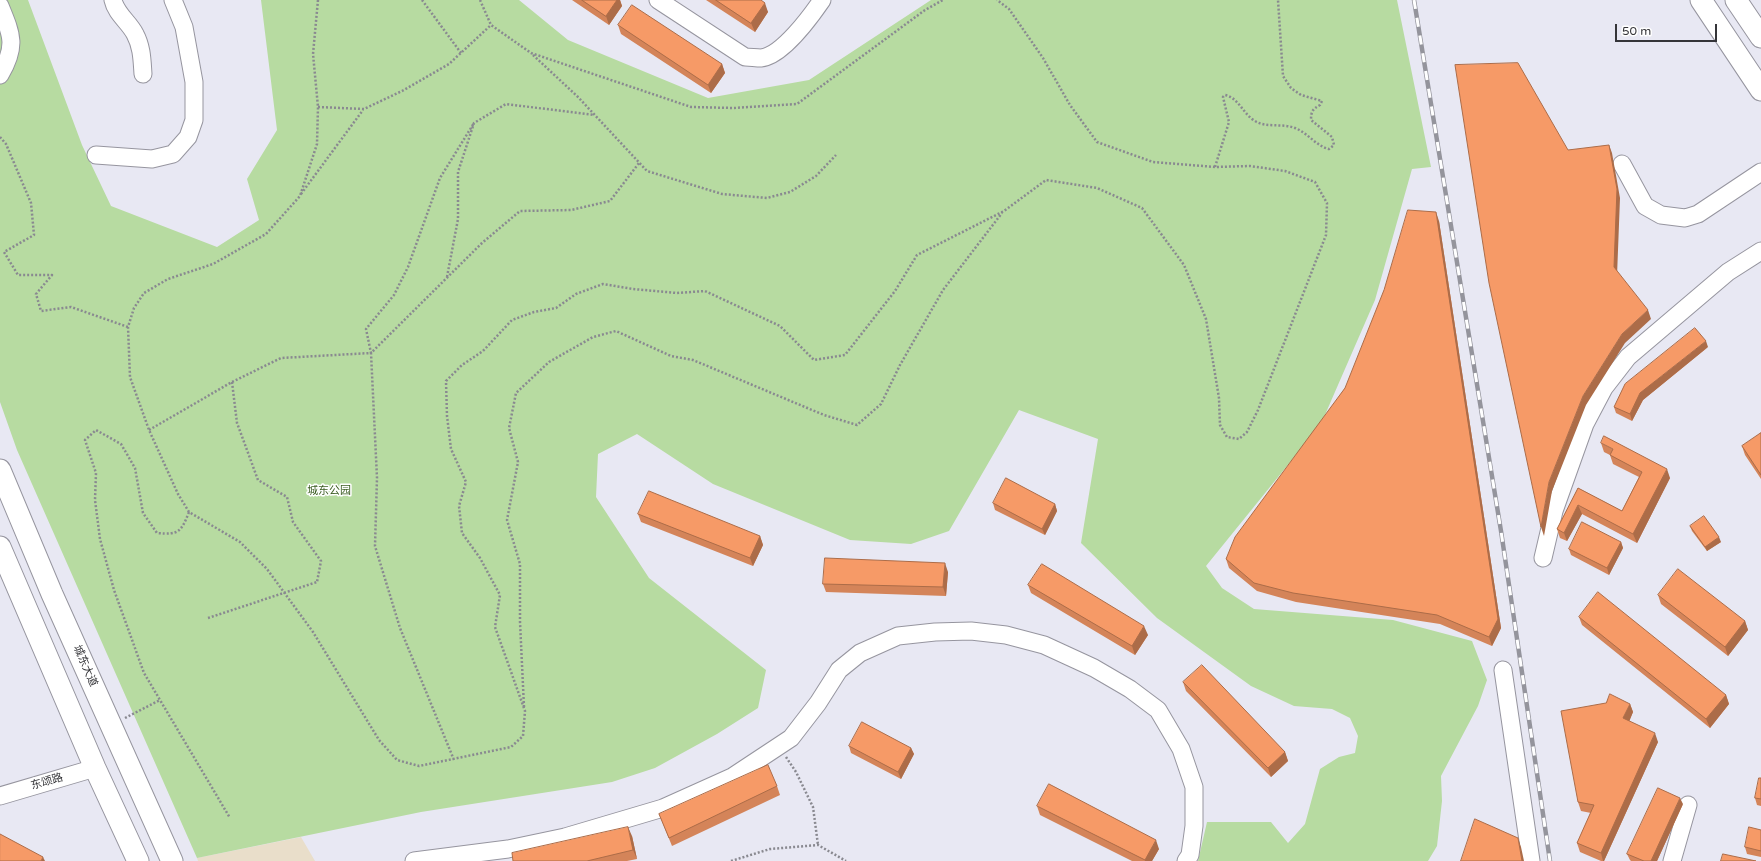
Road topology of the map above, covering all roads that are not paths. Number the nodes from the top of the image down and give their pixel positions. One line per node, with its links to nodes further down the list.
1 (113, 0): 10 (street)
2 (173, 0): 13 (street)
3 (658, 0): 4 (street)
4 (822, 0)
5 (1701, 0): 12 (main road)
6 (1736, 0): 8 (main road)
7 (0, 6): 9 (street)
8 (1761, 37)
9 (6, 48): 11 (street)
10 (143, 74)
11 (0, 75)
12 (1761, 90)
13 (96, 155)
14 (1622, 164): 15 (street)
15 (1761, 172)
16 (1761, 251): 19 (street)
17 (0, 470): 25 (main road, 城东大道)
18 (0, 547): 21 (main road)
19 (1543, 558)
20 (1503, 670): 28 (street)
21 (95, 768): 22 (street, 东颂路); 24 (main road)
22 (0, 796)
23 (1688, 805): 29 (street)
24 (138, 861)
25 (172, 861)
26 (414, 861): 27 (street)
27 (1186, 861)
28 (1531, 861)
29 (1672, 861)

